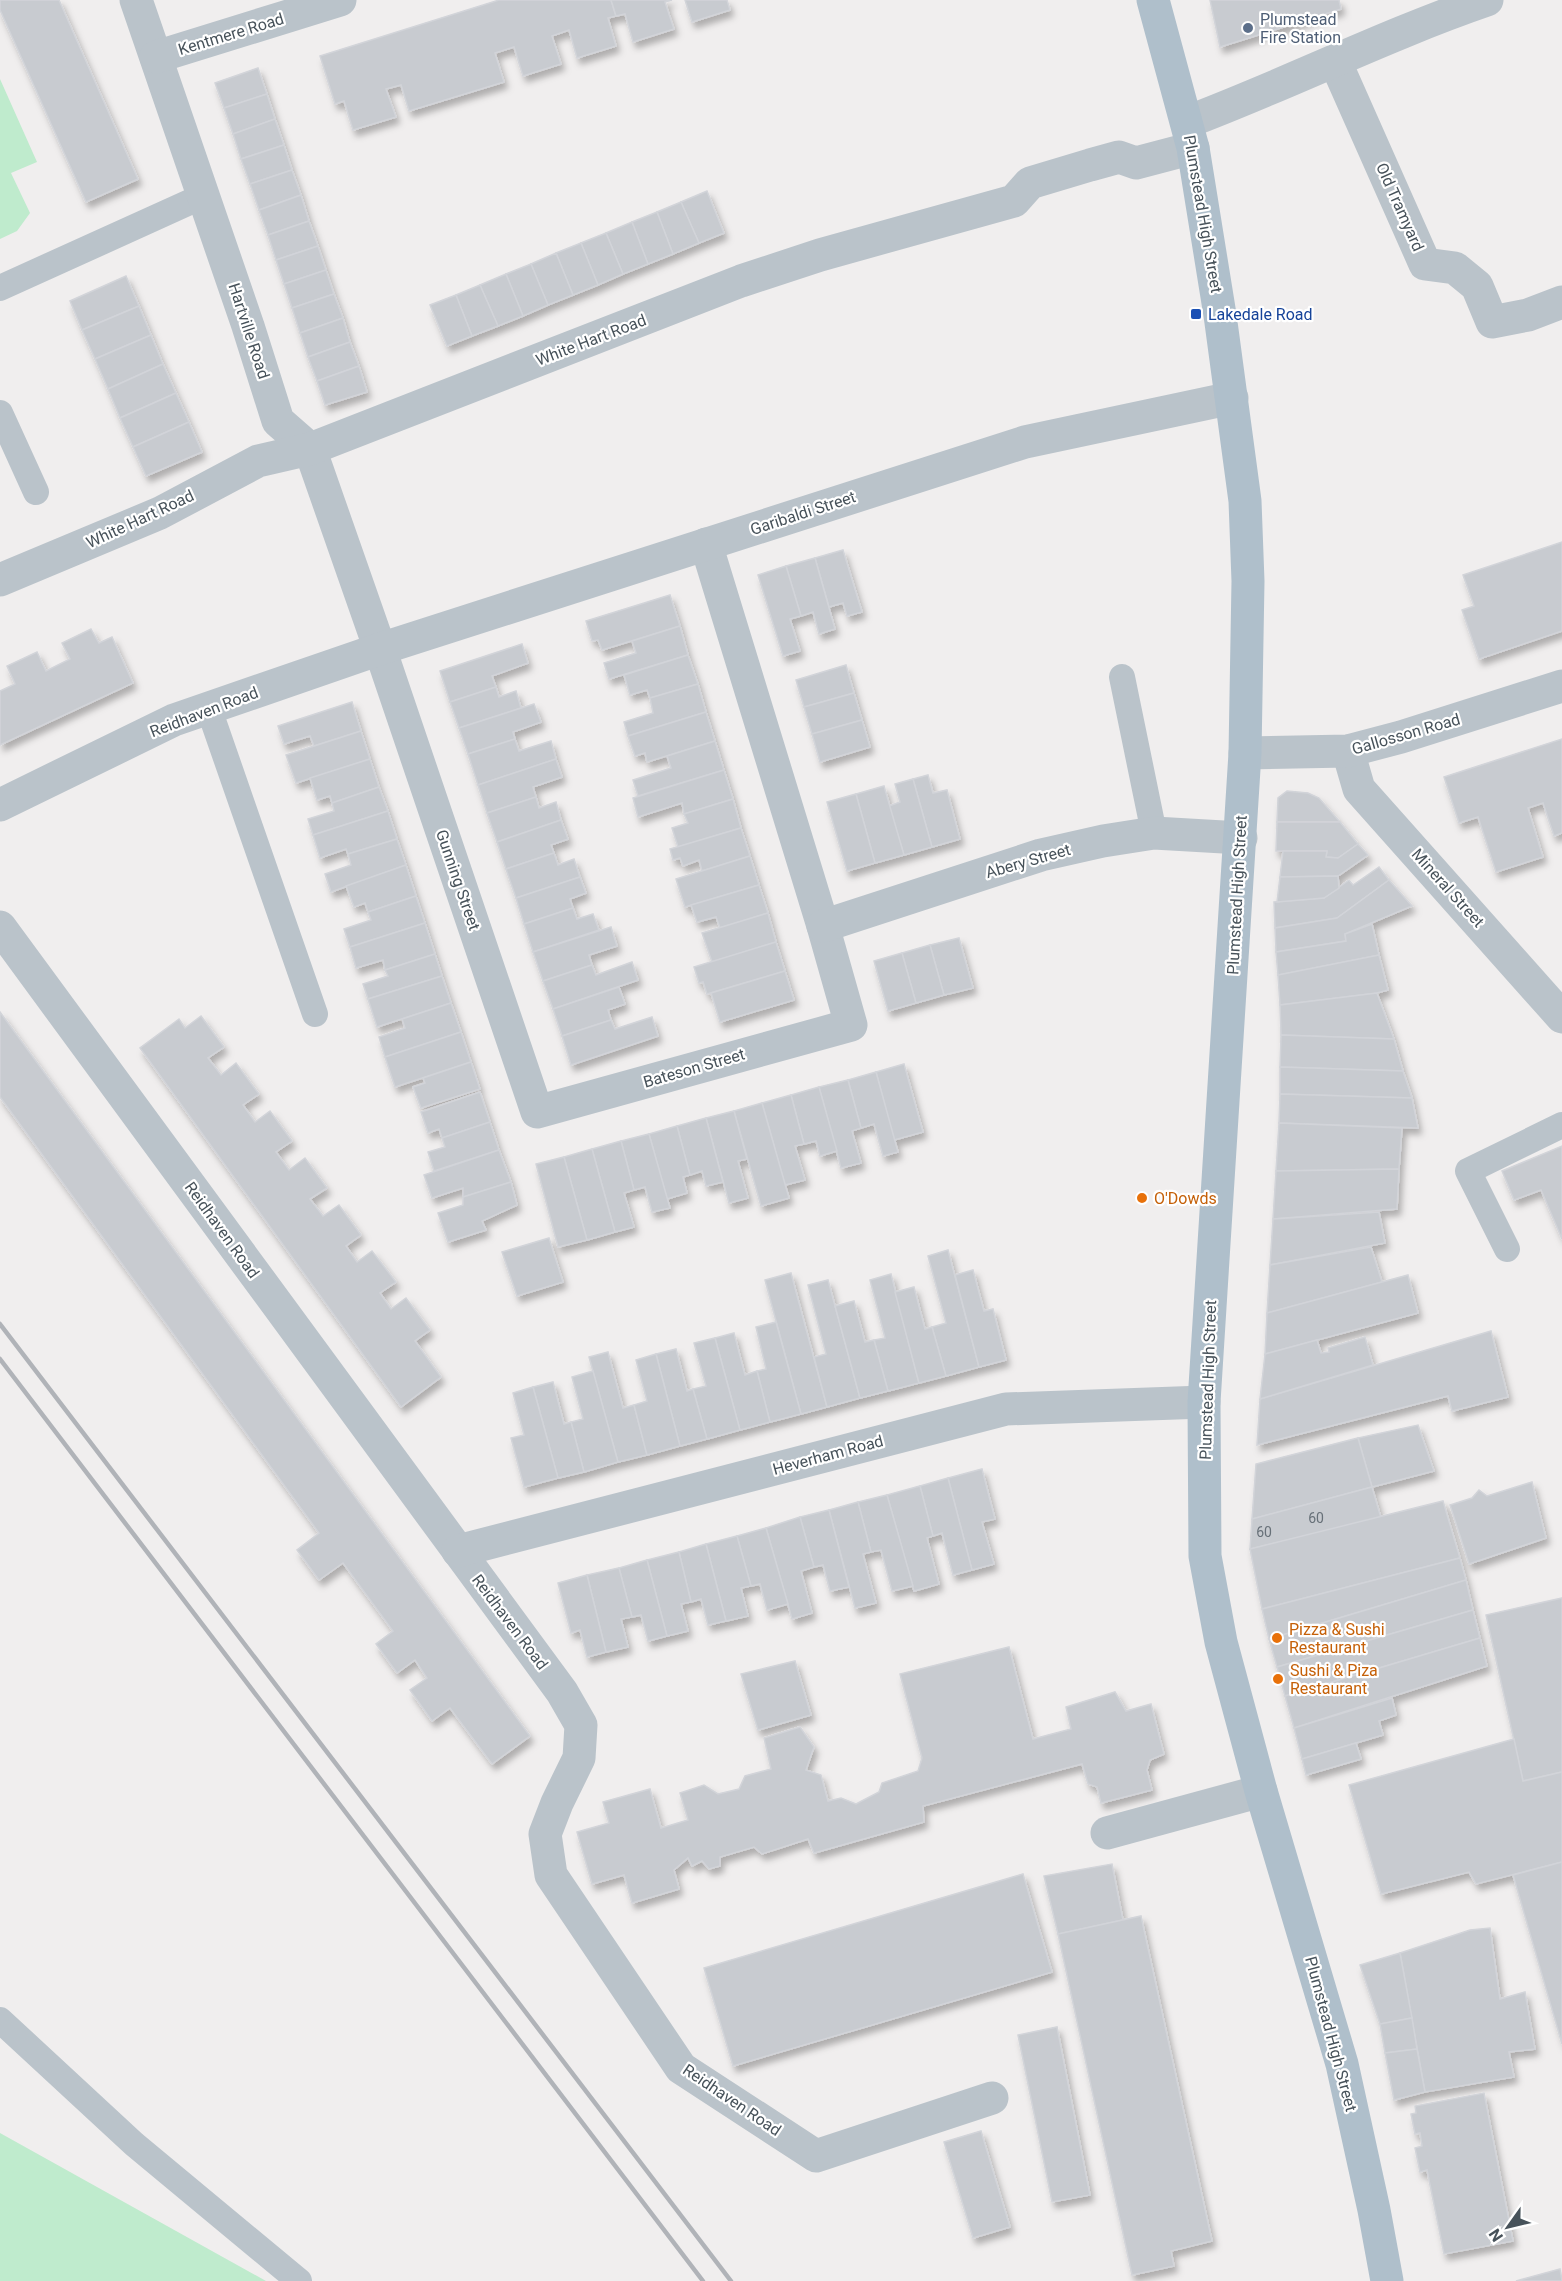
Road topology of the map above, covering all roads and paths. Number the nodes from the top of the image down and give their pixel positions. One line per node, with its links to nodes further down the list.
1 (136, 0): 5 (street, Hartville Road)
2 (340, 0): 5 (street, Kentmere Road)
3 (1153, 0): 7 (main road, Plumstead High Street)
4 (1486, 0): 6 (street)
5 (156, 57): 8 (street, Hartville Road)
6 (1335, 61): 7 (street); 10 (street, Old Tramyard)
7 (1190, 135): 11 (main road, Plumstead High Street); 13 (street, White Hart Road)
8 (203, 196): 9 (lane); 13 (street, Hartville Road)
9 (0, 288)
10 (1562, 302)
11 (1232, 398): 15 (street, Garibaldi Street); 22 (main road, Plumstead High Street)
12 (0, 413): 14 (lane)
13 (310, 449): 16 (street, White Hart Road); 17 (street, Hartville Road)
14 (36, 492)
15 (706, 544): 17 (street, Garibaldi Street); 26 (street)
16 (0, 580)
17 (380, 649): 20 (street, Reidhaven Road); 30 (street, Gunning Street)
18 (1122, 677): 24 (lane)
19 (1562, 686): 21 (street, Gallosson Road)
20 (208, 709): 23 (street, Reidhaven Road); 28 (lane)
21 (1348, 751): 22 (street, Gallosson Road); 29 (street, Mineral Street)
22 (1245, 753): 25 (main road, Plumstead High Street)
23 (0, 805)
24 (1154, 834): 25 (street, Abery Street); 26 (street, Abery Street)
25 (1241, 838): 33 (main road, Plumstead High Street)
26 (823, 926): 30 (street, Bateson Street)
27 (0, 927): 34 (street, Reidhaven Road)
28 (315, 1014)
29 (1562, 1017)
30 (537, 1112)
31 (1562, 1125): 32 (lane)
32 (1507, 1249)
33 (1204, 1402): 34 (street, Heverham Road); 35 (main road, Plumstead High Street)
34 (458, 1551): 38 (street, Reidhaven Road)
35 (1261, 1791): 36 (street); 40 (main road, Plumstead High Street)
36 (1107, 1833)
37 (0, 2020): 39 (lane)
38 (992, 2098)
39 (299, 2281)
40 (1387, 2281)

